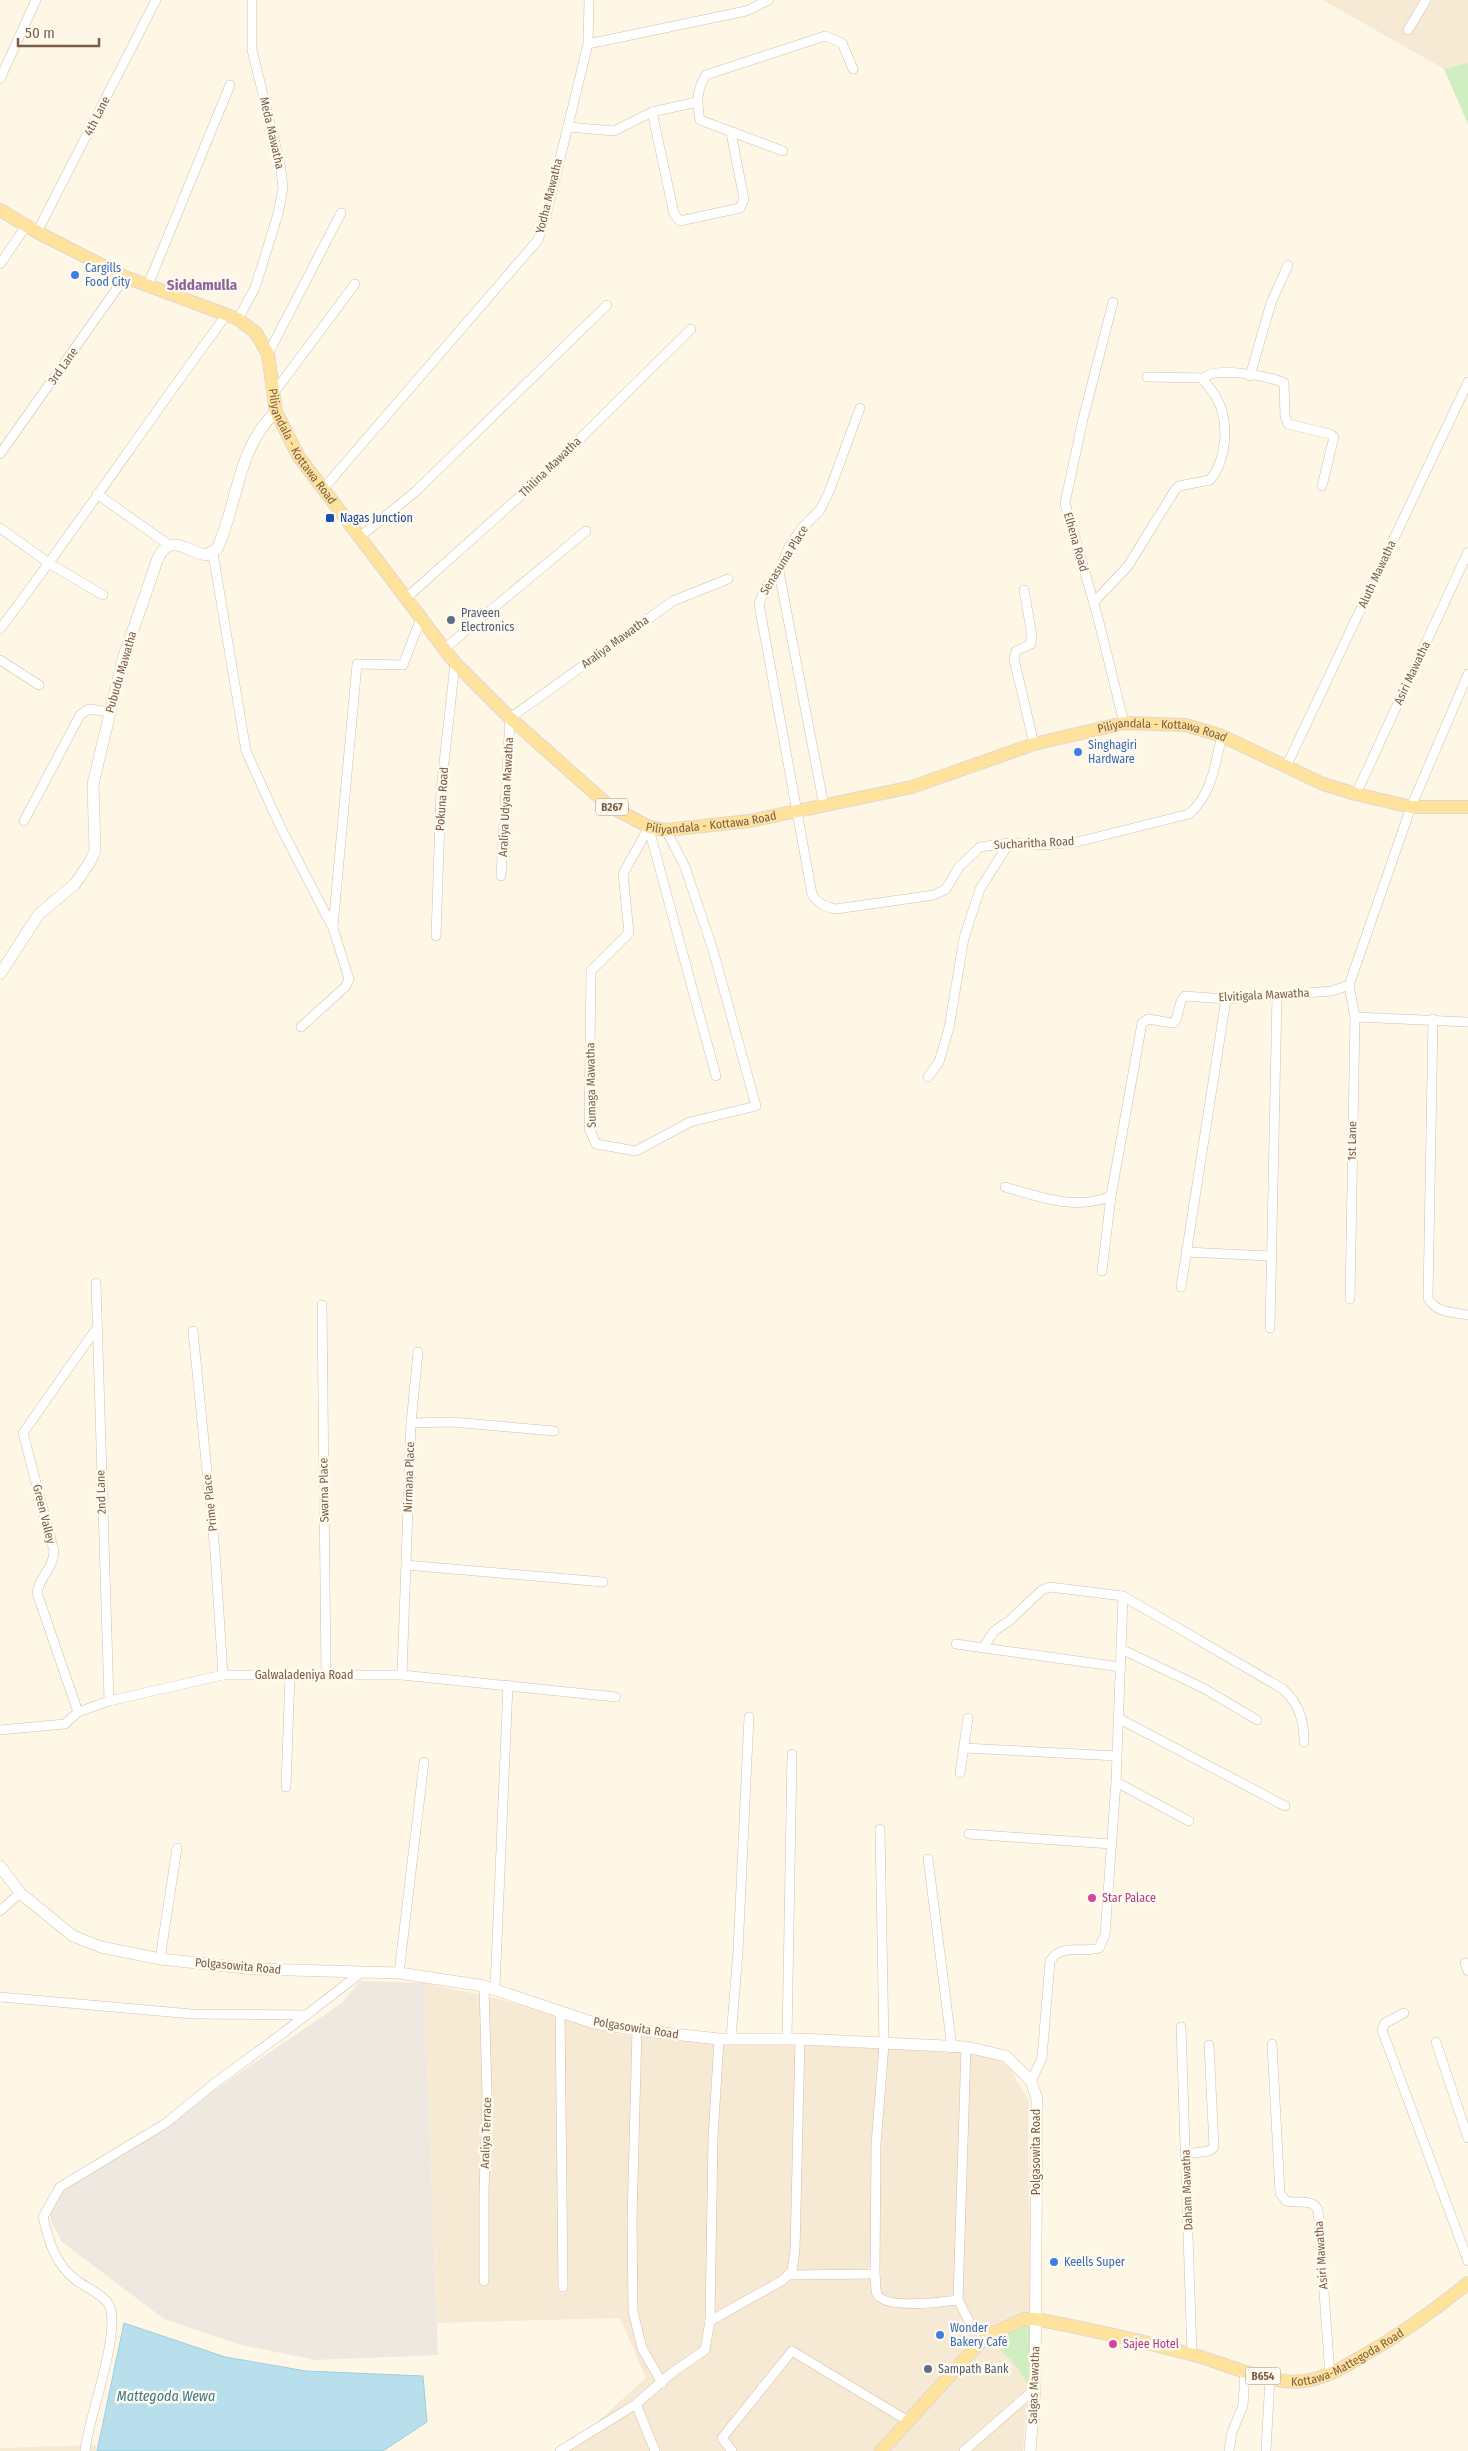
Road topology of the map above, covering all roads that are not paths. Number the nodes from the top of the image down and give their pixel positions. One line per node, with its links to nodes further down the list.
1 (36, 0): 10 (street)
2 (156, 0): 19 (street, 4th Lane)
3 (252, 0): 27 (street, Meda Mawatha)
4 (589, 0): 8 (street, Yodha Mawatha)
5 (769, 0): 8 (street)
6 (1426, 0): 7 (street)
7 (1408, 30)
8 (588, 44): 14 (street, Yodha Mawatha)
9 (852, 70): 12 (street)
10 (0, 78)
11 (230, 85): 24 (street)
12 (697, 102): 13 (street); 15 (street)
13 (652, 112): 14 (street); 15 (street)
14 (568, 127): 39 (street, Yodha Mawatha)
15 (731, 133): 16 (street)
16 (783, 151)
17 (0, 210): 19 (main road, Piliyandala - Kottawa Road / B267)
18 (341, 213): 29 (street)
19 (31, 229): 20 (street, 4th Lane); 22 (main road, Piliyandala - Kottawa Road / B267)
20 (0, 264)
21 (1288, 265): 30 (street)
22 (125, 277): 24 (main road, Piliyandala - Kottawa Road / B267); 37 (street, 3rd Lane)
23 (355, 284): 34 (street)
24 (148, 285): 27 (main road, Piliyandala - Kottawa Road / B267)
25 (1113, 302): 53 (street, Elhena Road)
26 (607, 305): 43 (street)
27 (233, 317): 29 (main road, Piliyandala - Kottawa Road / B267); 40 (street, Meda Mawatha)
28 (691, 329): 52 (street, Thilina Mawatha)
29 (268, 354): 34 (main road, Piliyandala - Kottawa Road / B267)
30 (1250, 376): 32 (street); 38 (street)
31 (1148, 377): 32 (street)
32 (1204, 378): 53 (street)
33 (1468, 382): 66 (street, Aluth Mawatha)
34 (272, 394): 36 (main road, Piliyandala - Kottawa Road / B267)
35 (860, 408): 48 (street, Senasuma Place)
36 (276, 412): 39 (main road, Piliyandala - Kottawa Road / B267); 46 (street)
37 (0, 454)
38 (1322, 486)
39 (323, 489): 43 (main road, Piliyandala - Kottawa Road / B267)
40 (97, 494): 44 (street); 47 (street, Meda Mawatha)
41 (0, 528): 47 (street)
42 (586, 531): 56 (street)
43 (361, 536): 52 (main road, Piliyandala - Kottawa Road / B267)
44 (170, 545): 46 (street); 61 (street, Pubudu Mawatha)
45 (1468, 552): 67 (street, Asiri Mawatha)
46 (213, 553): 77 (street)
47 (50, 564): 51 (street); 55 (street, Meda Mawatha)
48 (779, 572): 68 (street); 71 (street, Senasuma Place)
49 (728, 580): 62 (street, Araliya Mawatha)
50 (1024, 590): 65 (street)
51 (103, 596)
52 (405, 599): 54 (main road, Piliyandala - Kottawa Road / B267)
53 (1094, 602): 63 (street, Elhena Road)
54 (421, 618): 56 (main road, Piliyandala - Kottawa Road / B267); 77 (street)
55 (0, 629)
56 (444, 648): 58 (main road, Piliyandala - Kottawa Road / B267)
57 (0, 660): 60 (street)
58 (455, 663): 62 (main road, Piliyandala - Kottawa Road / B267); 78 (street, Pokuna Road)
59 (1468, 674): 69 (street)
60 (38, 686)
61 (110, 712): 72 (street); 79 (street, Pubudu Mawatha)
62 (510, 718): 73 (main road, Piliyandala - Kottawa Road / B267); 76 (street, Araliya Udyana Mawatha)
63 (1124, 723): 64 (main road, Piliyandala - Kottawa Road / B267); 65 (main road, Piliyandala - Kottawa Road / B267)
64 (1222, 736): 66 (main road, Piliyandala - Kottawa Road / B267); 75 (street, Sucharitha Road)
65 (1034, 744): 68 (main road, Piliyandala - Kottawa Road / B267)
66 (1286, 766): 67 (main road, Piliyandala - Kottawa Road / B267)
67 (1356, 794): 69 (main road, Piliyandala - Kottawa Road / B267)
68 (824, 806): 71 (main road, Piliyandala - Kottawa Road / B267)
69 (1411, 806): 70 (main road, Piliyandala - Kottawa Road / B267); 80 (street)
70 (1468, 807)
71 (798, 812): 74 (main road, Piliyandala - Kottawa Road / B267); 75 (street, Sucharitha Road)
72 (24, 821)
73 (649, 828): 74 (main road, Piliyandala - Kottawa Road / B267); 74 (street, Sumaga Mawatha); 87 (street)
74 (666, 830)
75 (1009, 843): 88 (street)
76 (501, 876)
77 (333, 928): 86 (street)
78 (436, 936)
79 (0, 974)
80 (1349, 985): 81 (street, Elvitigala Mawatha); 83 (street, 1st Lane)
81 (1277, 995): 82 (street, Elvitigala Mawatha); 92 (street)
82 (1226, 999): 90 (street, Elvitigala Mawatha); 91 (street)
83 (1355, 1017): 84 (street); 96 (street, 1st Lane)
84 (1433, 1019): 85 (street); 98 (street)
85 (1468, 1022)
86 (301, 1026)
87 (716, 1076)
88 (928, 1077)
89 (1005, 1187): 90 (street)
90 (1111, 1196): 93 (street, Elvitigala Mawatha)
91 (1186, 1252): 92 (street); 95 (street)
92 (1270, 1256): 99 (street)
93 (1102, 1271)
94 (96, 1283): 100 (street, 2nd Lane)
95 (1181, 1287)
96 (1350, 1299)
97 (322, 1305): 114 (street, Swarna Place)
98 (1468, 1315)
99 (1270, 1328)
100 (96, 1329): 118 (street, 2nd Lane); 119 (street, Green Valley)
101 (193, 1331): 112 (street, Prime Place)
102 (418, 1352): 103 (street, Nirmana Place)
103 (411, 1423): 104 (street); 105 (street, Nirmana Place)
104 (554, 1432)
105 (406, 1565): 106 (street); 115 (street, Nirmana Place)
106 (603, 1582)
107 (1122, 1596): 109 (street); 110 (street); 125 (street)
108 (956, 1644): 109 (street)
109 (983, 1648): 111 (street)
110 (1121, 1649): 111 (street); 123 (street)
111 (1120, 1667): 122 (street)
112 (223, 1675): 113 (street, Galwaladeniya Road); 118 (street, Galwaladeniya Road)
113 (290, 1675): 114 (street, Galwaladeniya Road); 132 (street)
114 (326, 1675): 115 (street, Galwaladeniya Road)
115 (402, 1675): 116 (street, Galwaladeniya Road)
116 (508, 1685): 117 (street, Galwaladeniya Road); 146 (street, Araliya Terrace)
117 (616, 1696)
118 (109, 1701): 119 (street, Galwaladeniya Road)
119 (78, 1712): 124 (street, Galwaladeniya Road)
120 (749, 1717): 153 (street)
121 (968, 1718): 126 (street)
122 (1118, 1718): 128 (street); 133 (street)
123 (1257, 1720)
124 (0, 1730)
125 (1304, 1742)
126 (964, 1748): 128 (street); 130 (street)
127 (792, 1754): 154 (street)
128 (1117, 1756): 131 (street)
129 (424, 1762): 145 (street)
130 (960, 1773)
131 (1116, 1782): 134 (street); 137 (street)
132 (286, 1786)
133 (1285, 1806)
134 (1189, 1821)
135 (880, 1829): 158 (street)
136 (969, 1834): 137 (street)
137 (1111, 1844): 162 (street)
138 (177, 1848): 143 (street)
139 (928, 1859): 160 (street)
140 (0, 1866): 141 (street, Polgasowita Road)
141 (20, 1893): 142 (street); 143 (street, Polgasowita Road)
142 (0, 1911)
143 (160, 1959): 144 (street, Polgasowita Road)
144 (362, 1972): 145 (street, Polgasowita Road); 150 (street)
145 (399, 1973): 146 (street, Polgasowita Road)
146 (490, 1987): 148 (street, Polgasowita Road); 168 (street, Araliya Terrace)
147 (0, 1997): 150 (street)
148 (560, 2011): 152 (street, Polgasowita Road); 170 (street)
149 (1404, 2013): 165 (street)
150 (307, 2015): 183 (street)
151 (1181, 2027): 164 (street, Daham Mawatha)
152 (636, 2030): 153 (street, Polgasowita Road); 179 (street)
153 (725, 2038): 154 (street, Polgasowita Road); 173 (street)
154 (787, 2039): 155 (street, Polgasowita Road)
155 (800, 2039): 158 (street, Polgasowita Road); 167 (street)
156 (1436, 2042): 163 (street)
157 (1272, 2044): 177 (street, Asiri Mawatha)
158 (884, 2045): 160 (street, Polgasowita Road); 166 (street)
159 (1209, 2045): 164 (street)
160 (952, 2048): 161 (street, Polgasowita Road)
161 (966, 2048): 162 (street, Polgasowita Road); 171 (street)
162 (1031, 2081): 172 (street, Polgasowita Road)
163 (1468, 2138)
164 (1186, 2154): 175 (street, Daham Mawatha)
165 (1468, 2261)
166 (875, 2274): 167 (street); 171 (street)
167 (788, 2275): 173 (street)
168 (484, 2281)
169 (1468, 2283): 177 (main road, Kottawa-Mattegoda Road / B654)
170 (563, 2286)
171 (958, 2300): 174 (street)
172 (1035, 2319): 174 (main road, B654); 175 (main road, Kottawa-Mattegoda Road / B654); 180 (street, Salgas Mawatha)
173 (710, 2321): 179 (street)
174 (985, 2337): 182 (main road, B654)
175 (1192, 2354): 176 (main road, Kottawa-Mattegoda Road / B654)
176 (1245, 2370): 178 (main road, Kottawa-Mattegoda Road / B654); 190 (street)
177 (1330, 2375): 178 (main road, Kottawa-Mattegoda Road / B654)
178 (1270, 2378): 191 (street)
179 (662, 2383): 181 (street)
180 (1035, 2390): 188 (street); 189 (street, Salgas Mawatha)
181 (636, 2404): 184 (street); 185 (street)
182 (908, 2421): 186 (street); 187 (main road, B654)
183 (85, 2451)
184 (560, 2451)
185 (655, 2451)
186 (732, 2451)
187 (881, 2451)
188 (964, 2451)
189 (1030, 2451)
190 (1229, 2451)
191 (1266, 2451)

